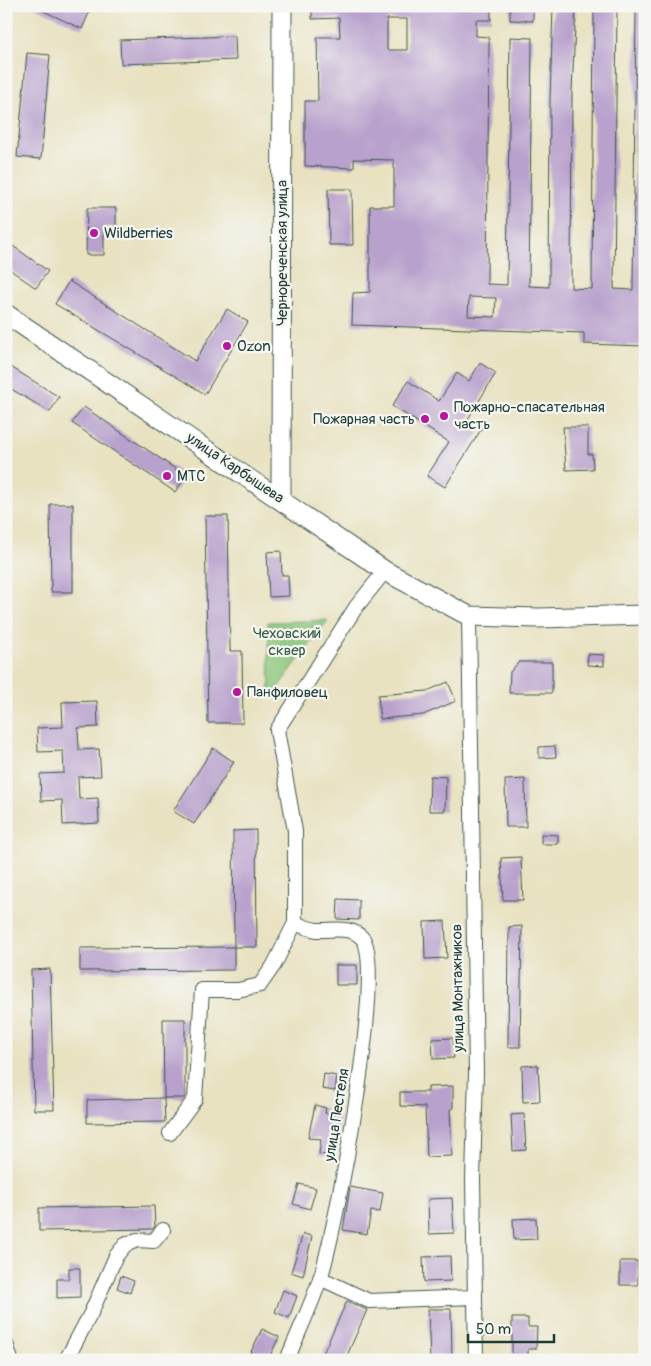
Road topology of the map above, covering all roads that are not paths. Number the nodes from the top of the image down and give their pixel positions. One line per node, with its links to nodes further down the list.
1 (282, 6): 3 (main road, Чернореченская улица)
2 (6, 314): 3 (main road, улица Карбышева)
3 (280, 499): 4 (main road, улица Карбышева)
4 (385, 571): 6 (main road, улица Карбышева); 7 (street)
5 (645, 615): 6 (main road)
6 (469, 616): 11 (street, улица Монтажников)
7 (295, 923): 8 (street); 10 (street, улица Пестеля)
8 (170, 1133)
9 (163, 1230): 14 (street)
10 (320, 1278): 11 (street); 15 (street, улица Пестеля)
11 (474, 1296): 16 (street, улица Монтажников)
12 (6, 1344): 13 (street)
13 (10, 1360)
14 (66, 1360)
15 (287, 1360)
16 (476, 1360)

